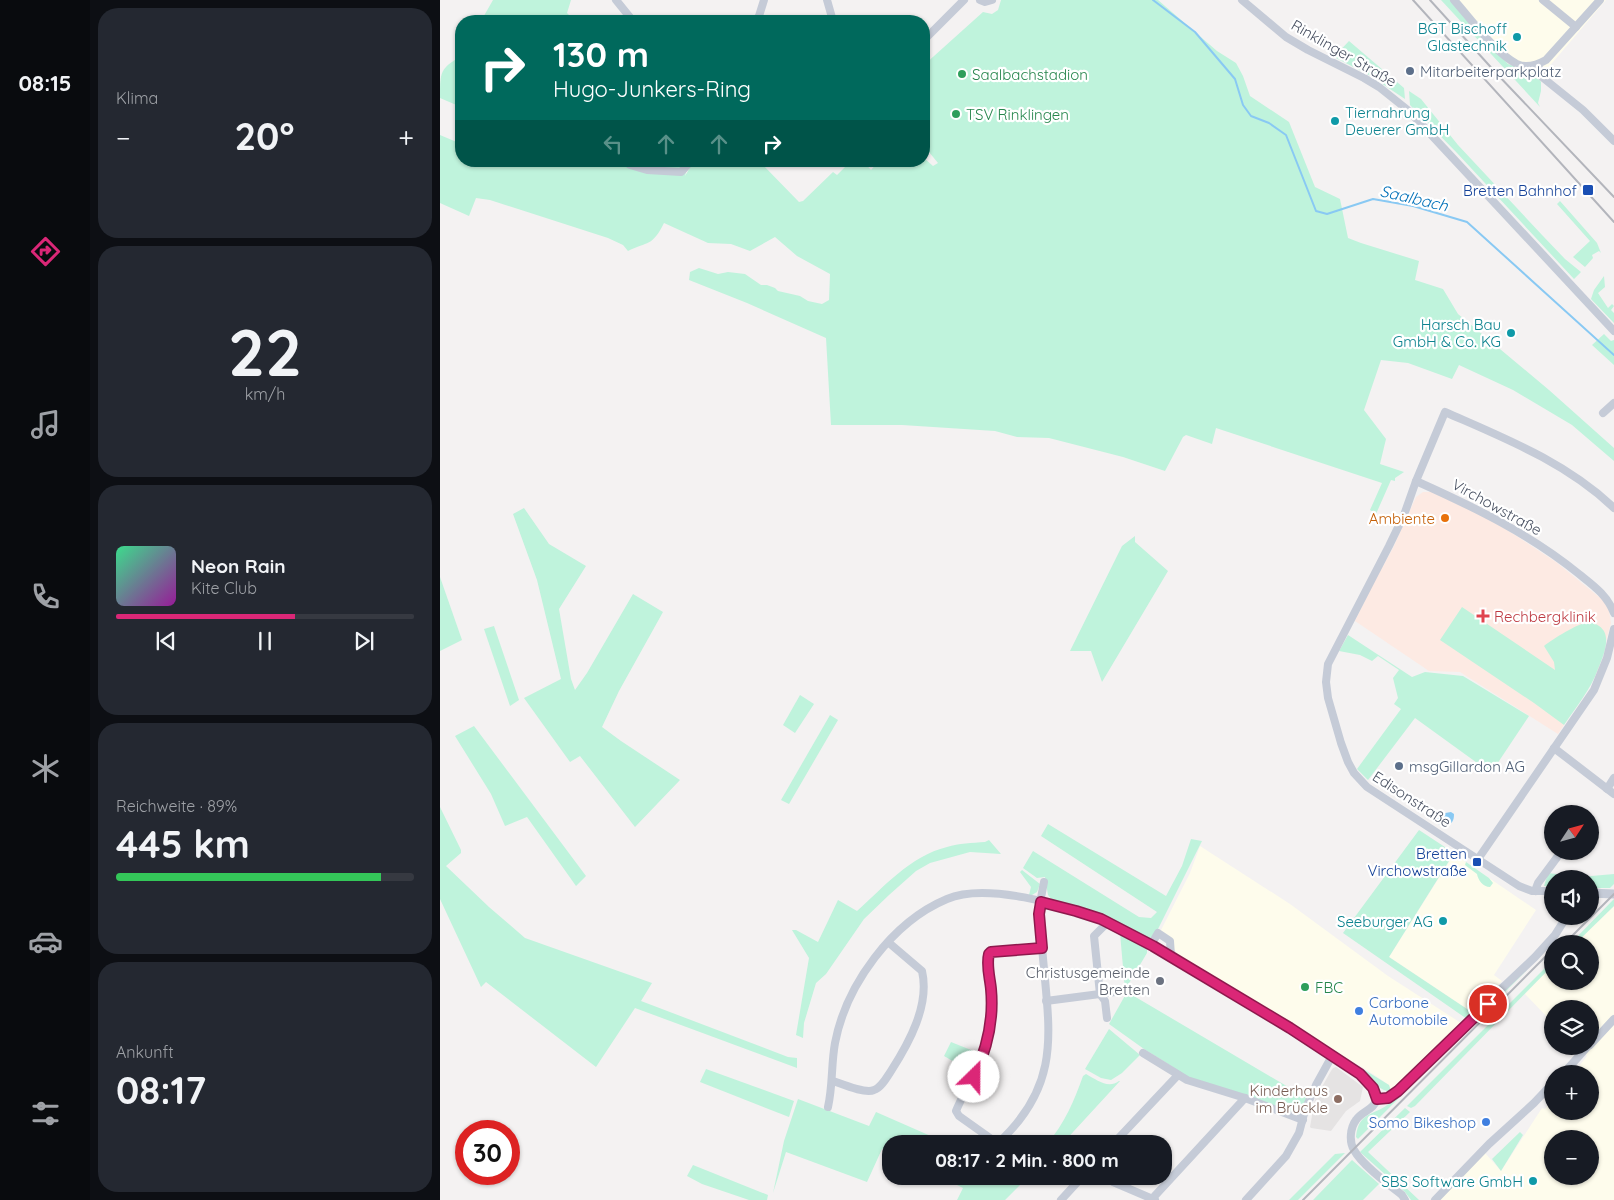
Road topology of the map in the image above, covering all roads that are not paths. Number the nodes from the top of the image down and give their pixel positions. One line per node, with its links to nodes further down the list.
1 (616, 0): 11 (street)
2 (764, 0): 12 (street)
3 (827, 0): 13 (street)
4 (964, 0): 15 (street)
5 (980, 0): 6 (street)
6 (992, 0)
7 (1242, 0): 20 (street, Rinklinger Straße)
8 (1454, 0): 16 (street)
9 (1543, 0): 14 (street)
10 (1600, 0): 14 (street)
11 (628, 15)
12 (759, 15)
13 (831, 15)
14 (1576, 27): 16 (street)
15 (930, 34)
16 (1538, 65): 17 (street)
17 (1614, 141)
18 (637, 167): 19 (street)
19 (686, 167)
20 (1614, 331)
21 (1614, 404): 22 (street)
22 (1603, 412)
23 (1416, 481): 24 (street); 25 (street, Virchowstraße); 30 (street, Edisonstraße)
24 (1614, 508)
25 (1614, 613)
26 (1614, 629): 27 (street)
27 (1554, 748): 29 (street); 30 (street)
28 (1614, 778): 29 (street)
29 (1611, 791)
30 (1478, 859): 33 (street, Edisonstraße)
31 (1555, 860): 33 (street)
32 (1044, 882): 37 (street)
33 (1535, 891): 34 (street, Edisonstraße)
34 (1544, 892)
35 (1599, 893): 36 (street)
36 (1614, 894)
37 (1041, 902): 38 (street); 40 (street); 42 (street)
38 (1108, 922): 41 (street); 45 (street)
39 (1561, 925): 58 (street)
40 (888, 942): 55 (street); 55 (street)
41 (1151, 945): 43 (street); 43 (street)
42 (1042, 948): 46 (street); 61 (street)
43 (1171, 956): 52 (street)
44 (1123, 991): 45 (street)
45 (1100, 994): 46 (street); 47 (street)
46 (1046, 1001): 62 (street)
47 (1108, 1018)
48 (1614, 1019): 49 (street)
49 (1599, 1035)
50 (1144, 1054): 54 (street)
51 (1580, 1055): 53 (street)
52 (1332, 1056): 58 (street); 60 (street)
53 (1571, 1065)
54 (1178, 1075): 57 (street); 63 (street)
55 (833, 1081): 59 (street)
56 (1544, 1092): 70 (street)
57 (1245, 1098): 60 (street); 67 (street)
58 (1377, 1099): 69 (street)
59 (828, 1107)
60 (1303, 1120): 68 (street)
61 (985, 1135)
62 (1005, 1135)
63 (1121, 1135)
64 (1075, 1185): 66 (street)
65 (1120, 1185): 67 (street)
66 (1062, 1200)
67 (1153, 1200)
68 (1246, 1200)
69 (1405, 1200)
70 (1435, 1200)

